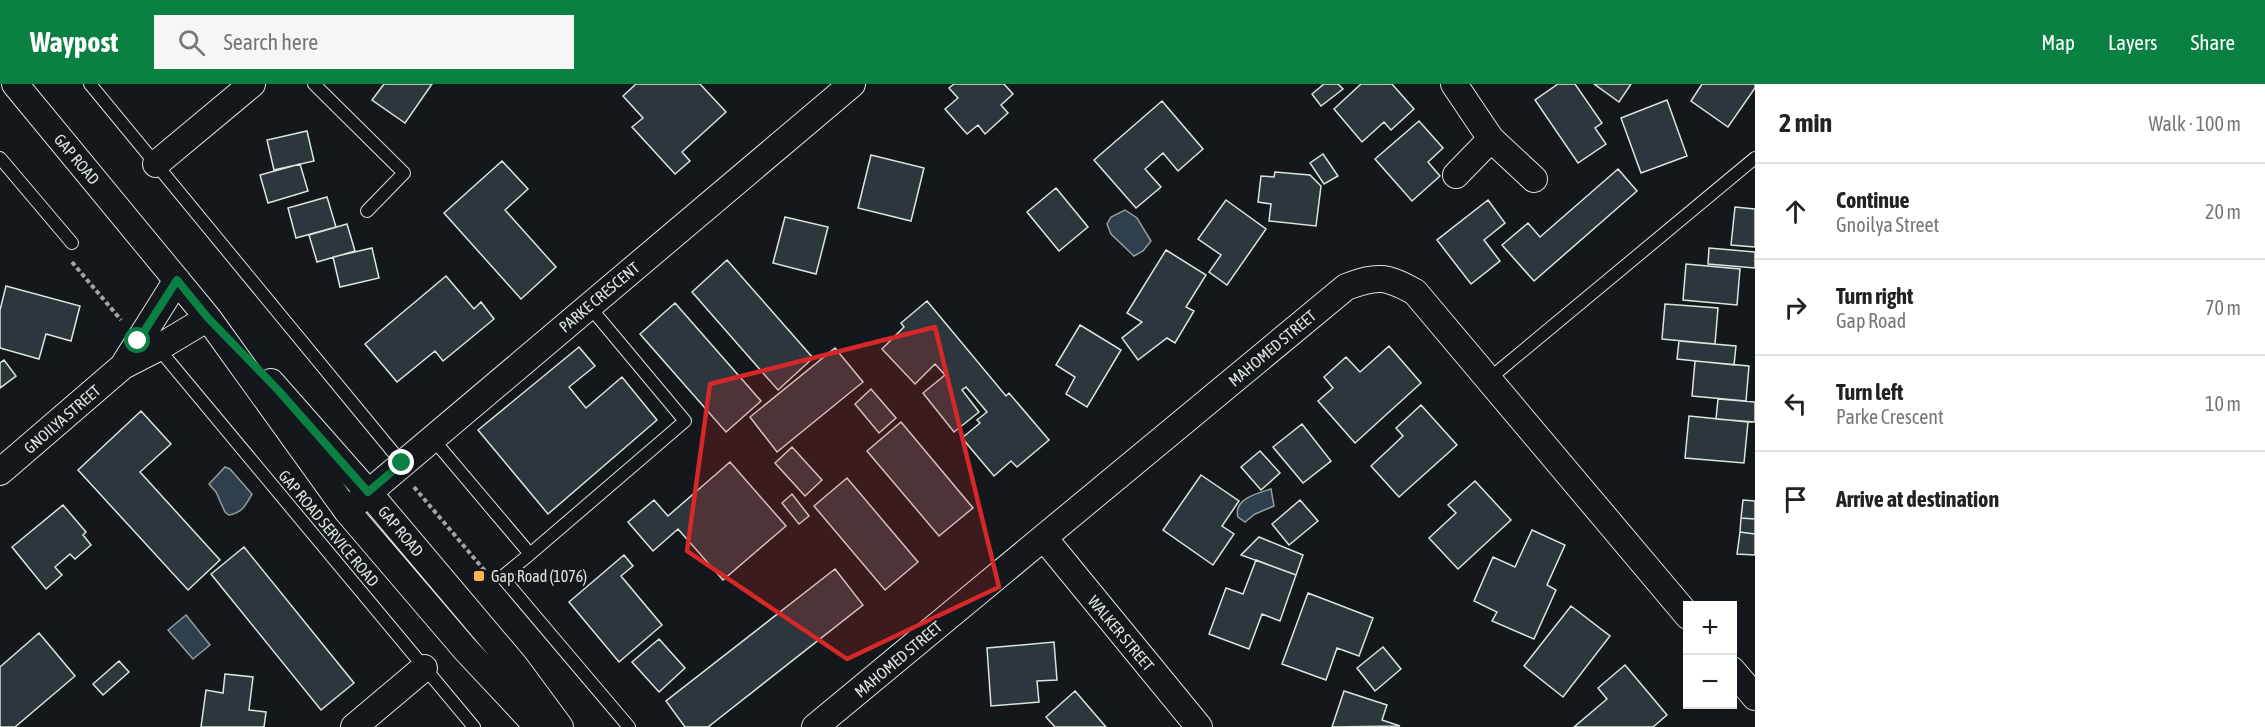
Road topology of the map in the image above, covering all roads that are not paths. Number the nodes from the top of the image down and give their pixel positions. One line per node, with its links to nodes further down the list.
1 (15, 84): 15 (street, GAP ROAD)
2 (90, 84): 10 (lane)
3 (252, 84): 10 (street)
4 (314, 84): 13 (lane)
5 (852, 84): 16 (street, PARKE CRESCENT)
6 (1454, 84): 7 (street)
7 (1491, 139): 11 (street); 12 (street)
8 (0, 158): 14 (lane)
9 (1755, 158): 19 (lane)
10 (156, 164): 21 (lane)
11 (1456, 175)
12 (1534, 179)
13 (367, 211)
14 (72, 243)
15 (177, 280): 17 (street, GAP ROAD); 18 (street)
16 (589, 306): 20 (street, PARKE CRESCENT); 26 (lane)
17 (208, 318): 18 (street, GNOILYA STREET); 23 (street, GAP ROAD); 24 (street, GAP ROAD)
18 (148, 345): 22 (street, GNOILYA STREET); 28 (lane, GAP ROAD SERVICE ROAD)
19 (1488, 379): 25 (street, MAHOMED STREET); 27 (street, MAHOMED STREET)
20 (432, 438): 21 (street, PARKE CRESCENT); 26 (lane)
21 (400, 465): 23 (street, PARKE CRESCENT)
22 (0, 471)
23 (368, 492): 24 (street, PARKE CRESCENT); 34 (street, GAP ROAD)
24 (347, 511): 33 (street, GAP ROAD)
25 (1044, 538): 36 (street, MAHOMED STREET); 37 (street, WALKER STREET)
26 (530, 554): 35 (lane)
27 (1683, 610)
28 (424, 668): 31 (street); 32 (lane, GAP ROAD SERVICE ROAD)
29 (1737, 676): 30 (street)
30 (1755, 697)
31 (354, 727)
32 (474, 727)
33 (538, 727)
34 (560, 727)
35 (629, 727)
36 (815, 727)
37 (1199, 727)

